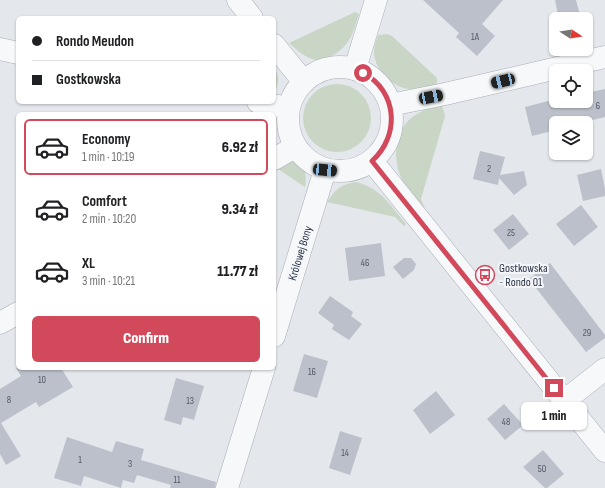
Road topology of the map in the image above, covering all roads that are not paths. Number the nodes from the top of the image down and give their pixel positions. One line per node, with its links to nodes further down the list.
1 (238, 0): 3 (street)
2 (376, 0): 8 (street)
3 (250, 16)
4 (276, 47): 9 (street)
5 (0, 49): 6 (street)
6 (16, 53)
7 (605, 57): 11 (street)
8 (355, 69): 9 (street); 11 (street)
9 (304, 82): 12 (street)
10 (268, 104): 12 (street)
11 (390, 105): 15 (street)
12 (288, 108): 13 (street)
13 (295, 147): 14 (street); 16 (street)
14 (276, 158)
15 (372, 161): 16 (street); 22 (street)
16 (325, 170): 19 (street, Królowej Bony)
17 (16, 314): 18 (street)
18 (0, 323)
19 (276, 329)
20 (605, 369): 22 (street)
21 (263, 370): 24 (street)
22 (564, 401): 23 (street)
23 (605, 451)
24 (227, 488)

